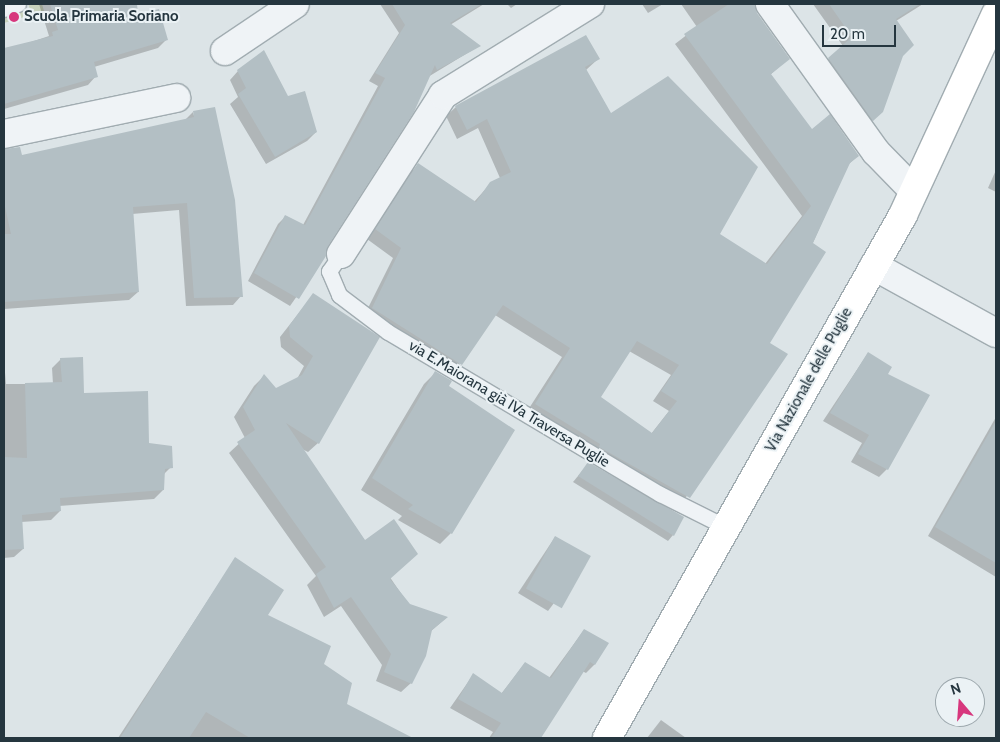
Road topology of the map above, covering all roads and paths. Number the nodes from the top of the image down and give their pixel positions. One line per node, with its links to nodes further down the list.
1 (18, 4): 5 (lane)
2 (295, 4): 7 (street)
3 (590, 4): 11 (street)
4 (770, 4): 10 (street)
5 (4, 9)
6 (996, 14): 10 (main road, Via Nazionale delle Puglie)
7 (225, 51)
8 (176, 98): 9 (street)
9 (4, 134)
10 (914, 191): 12 (main road, Via Nazionale delle Puglie)
11 (341, 254): 14 (lane, via E.Maiorana già IVa Traversa Puglie)
12 (874, 266): 13 (street); 14 (main road, Via Nazionale delle Puglie)
13 (996, 333)
14 (726, 527): 15 (main road, Via Nazionale delle Puglie)
15 (607, 738)

